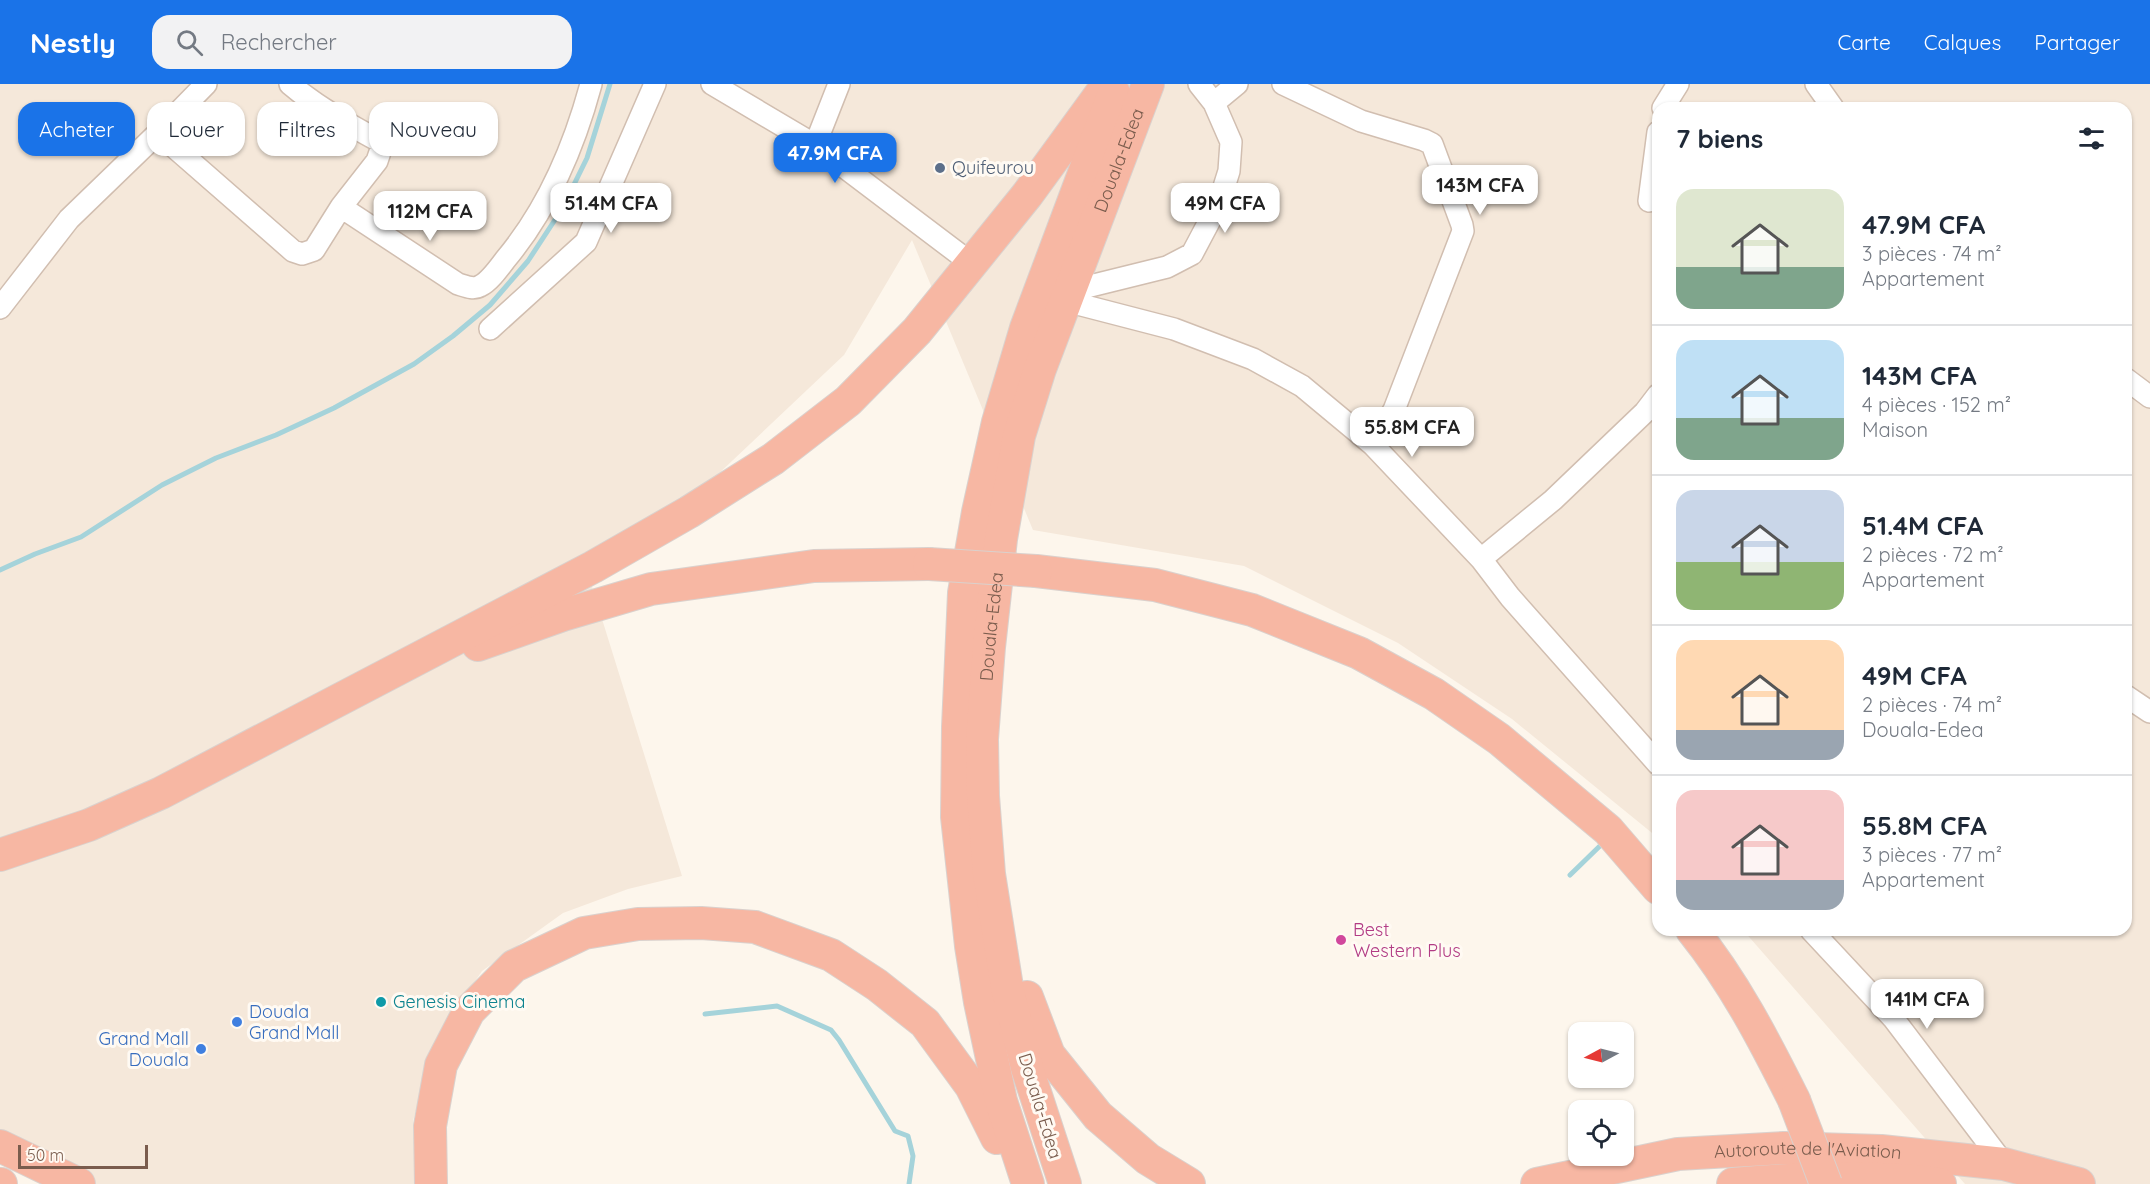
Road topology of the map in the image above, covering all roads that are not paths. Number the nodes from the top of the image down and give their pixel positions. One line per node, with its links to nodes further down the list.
1 (206, 84): 15 (street)
2 (290, 84): 24 (street)
3 (591, 84): 24 (street)
4 (655, 84): 28 (street)
5 (712, 84): 20 (street)
6 (839, 84): 20 (street)
7 (1108, 84): 25 (highway)
8 (1118, 84): 48 (highway, Douala-Edea)
9 (1148, 84): 26 (highway, Douala-Edea)
10 (1199, 84): 18 (street)
11 (1237, 84): 18 (street)
12 (1283, 84): 32 (street)
13 (1678, 84): 16 (street)
14 (1816, 84): 17 (street)
15 (188, 102)
16 (1667, 102)
17 (1829, 102)
18 (1214, 103): 26 (street)
19 (147, 144): 27 (street)
20 (815, 144): 25 (street)
21 (185, 156): 24 (street)
22 (1652, 178): 23 (street)
23 (1649, 201)
24 (341, 207)
25 (972, 263): 35 (highway)
26 (1068, 296): 32 (street); 34 (highway, Douala-Edea)
27 (0, 308)
28 (490, 329)
29 (2132, 384): 30 (street)
30 (2150, 397)
31 (1652, 403): 33 (street)
32 (1373, 445): 33 (street)
33 (1481, 559): 38 (street)
34 (988, 647): 49 (highway, Douala-Edea); 50 (highway)
35 (364, 686): 39 (highway); 40 (highway, bridge)
36 (2132, 700): 37 (street)
37 (2150, 712)
38 (1652, 757)
39 (0, 855)
40 (1652, 881)
41 (1697, 936): 53 (highway, bridge)
42 (1817, 936): 44 (street)
43 (0, 1146): 45 (highway)
44 (2004, 1164): 51 (highway, Autoroute de l'Aviation); 55 (highway, Autoroute de l'Aviation)
45 (79, 1184)
46 (431, 1184): 47 (highway)
47 (1019, 1184)
48 (1028, 1184)
49 (1065, 1184)
50 (1189, 1184)
51 (1537, 1184)
52 (1733, 1184): 54 (highway, Autoroute de l'Aviation)
53 (1826, 1184)
54 (1940, 1184)
55 (2079, 1184)

